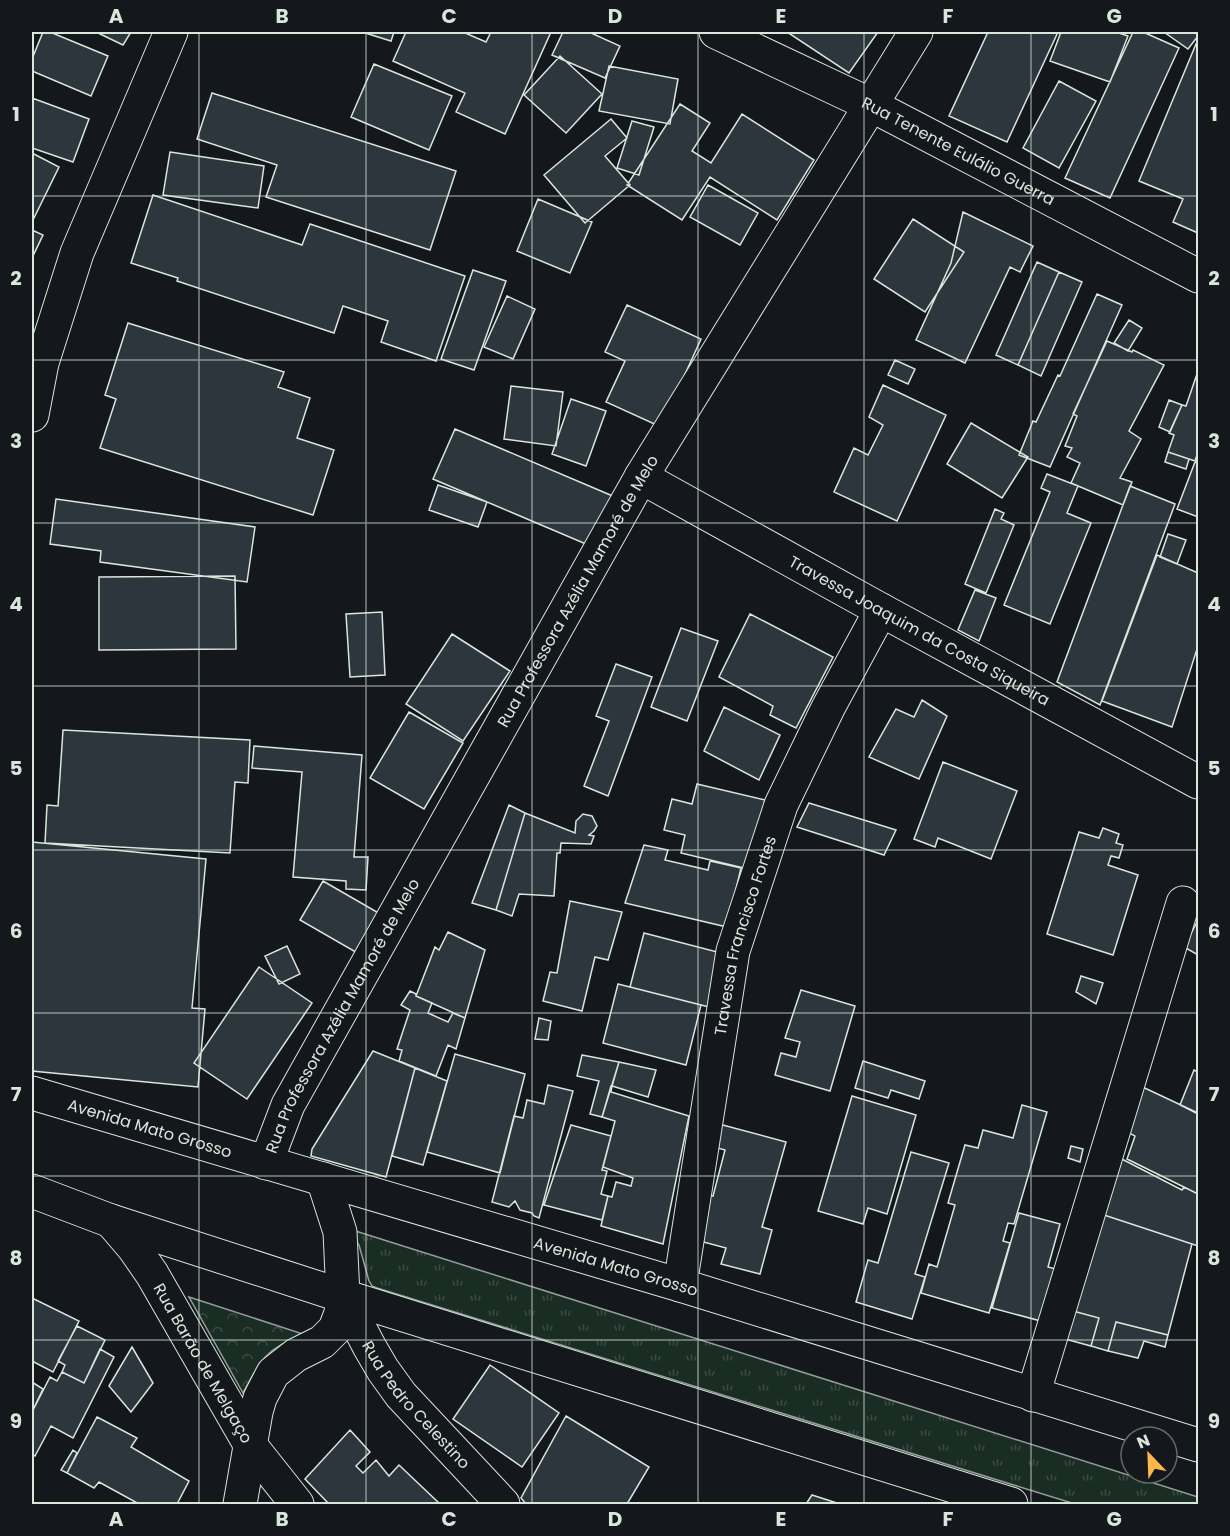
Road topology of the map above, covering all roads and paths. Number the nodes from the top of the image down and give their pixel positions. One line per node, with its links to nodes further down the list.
1 (171, 32): 6 (street)
2 (716, 32): 4 (street, Rua Tenente Eulálio Guerra)
3 (916, 32): 4 (street, Rua Professora Azélia Mamoré de Melo)
4 (871, 105): 5 (street, Rua Tenente Eulálio Guerra); 8 (street, Rua Professora Azélia Mamoré de Melo)
5 (1198, 276)
6 (37, 360): 7 (street)
7 (32, 415)
8 (641, 477): 9 (street, Travessa Joaquim da Costa Siqueira); 13 (street, Rua Professora Azélia Mamoré de Melo)
9 (881, 610): 10 (street, Travessa Joaquim da Costa Siqueira); 17 (street, Travessa Francisco Fortes)
10 (1198, 782)
11 (1183, 903): 19 (street)
12 (32, 1093): 13 (street, Avenida Mato Grosso)
13 (266, 1163): 14 (street, Avenida Mato Grosso)
14 (323, 1179): 17 (street, Avenida Mato Grosso); 18 (street)
15 (32, 1191): 16 (street)
16 (111, 1221): 18 (street); 21 (street, Rua Barão de Melgaço)
17 (680, 1285): 19 (street, Avenida Mato Grosso)
18 (343, 1296): 21 (street); 24 (street, Rua Pedro Celestino); 25 (street)
19 (1033, 1395): 20 (street, Avenida Mato Grosso)
20 (1198, 1445)
21 (251, 1446): 22 (street); 23 (street, Rua Barão de Melgaço)
22 (240, 1504)
23 (297, 1504)
24 (503, 1504)
25 (1011, 1504)

